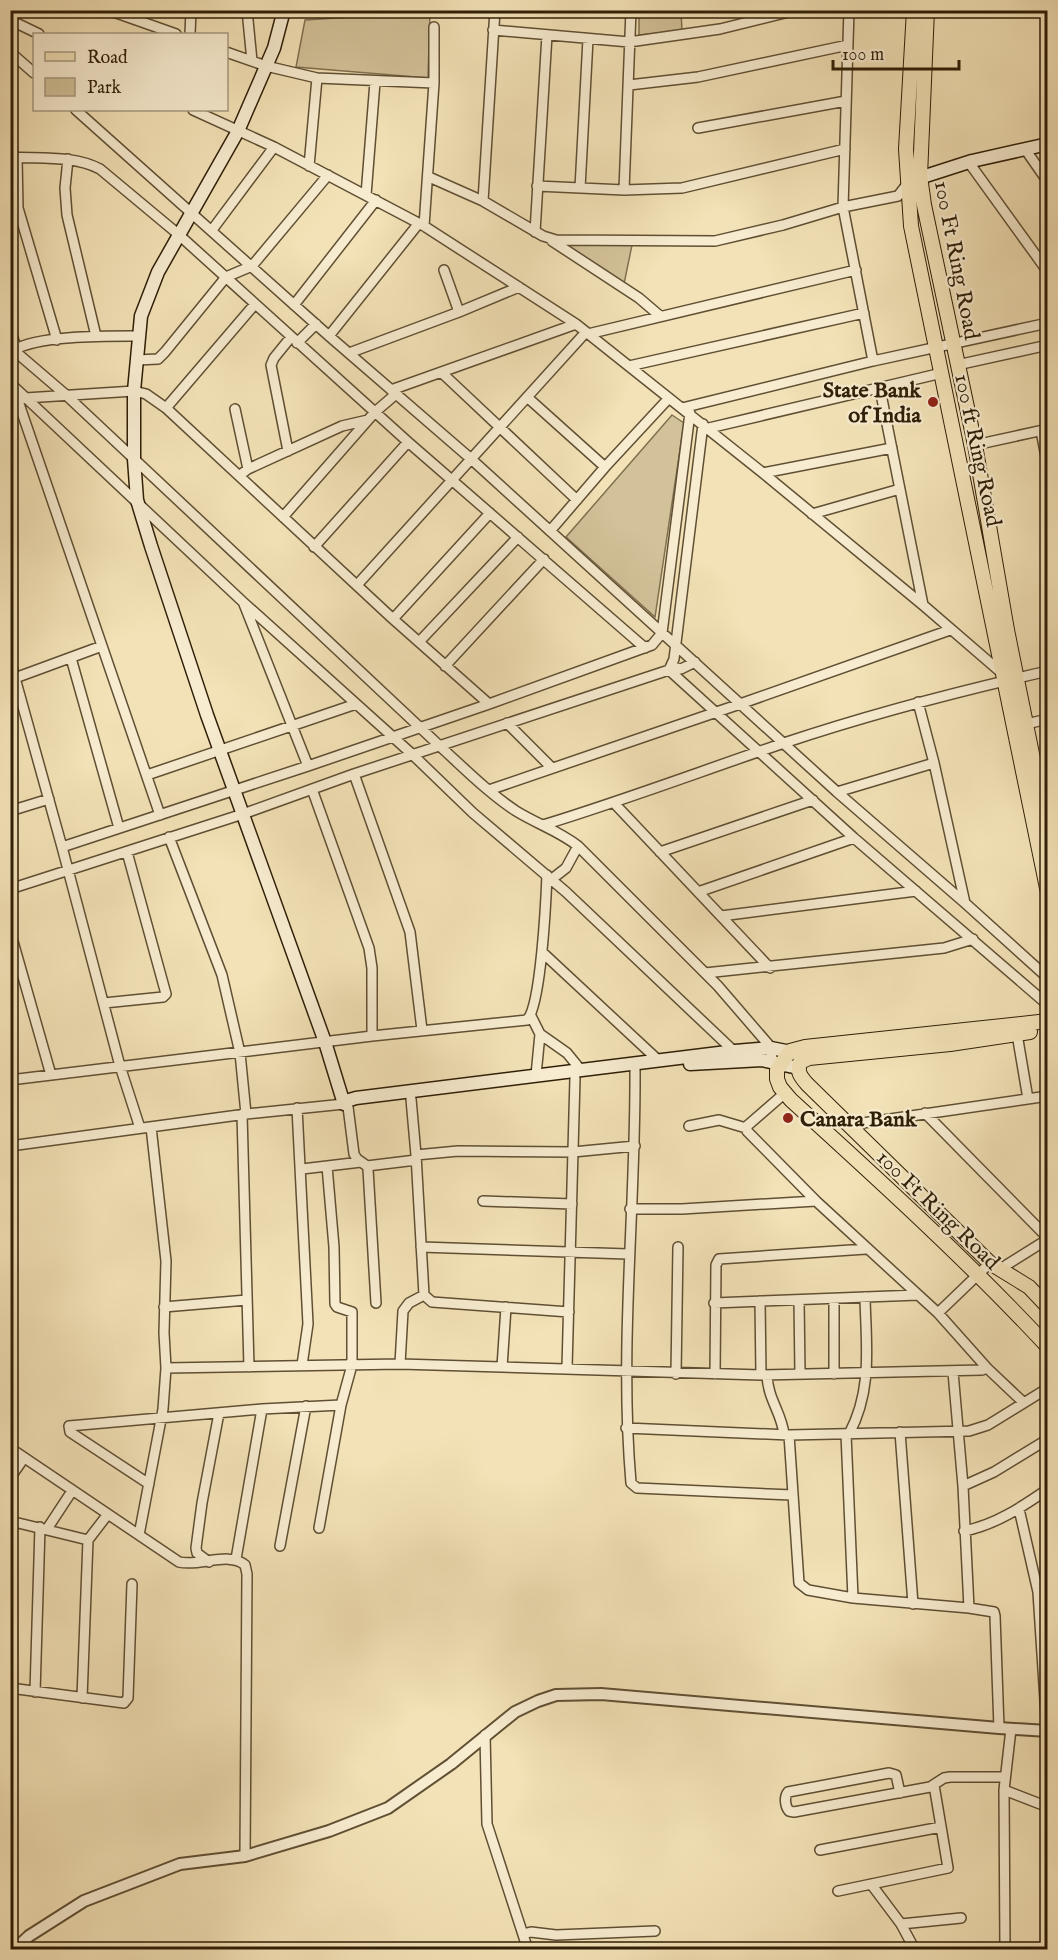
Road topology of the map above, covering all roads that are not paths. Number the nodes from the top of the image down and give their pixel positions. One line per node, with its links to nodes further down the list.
1 (108, 10): 15 (street)
2 (191, 10): 16 (street)
3 (247, 10): 23 (street)
4 (284, 10): 24 (main road)
5 (495, 10): 13 (street)
6 (631, 10): 19 (street)
7 (797, 10): 19 (street)
8 (849, 10): 20 (street)
9 (914, 10): 45 (main road, 100 ft Ring Road)
10 (927, 10): 45 (main road, 100 Ft Ring Road)
11 (10, 20): 14 (street)
12 (434, 27): 28 (street)
13 (493, 30): 17 (street); 52 (street)
14 (37, 33)
15 (173, 33)
16 (190, 33)
17 (547, 34): 18 (street); 47 (street)
18 (588, 39): 19 (street); 48 (street)
19 (629, 42): 29 (street)
20 (848, 45): 29 (street); 30 (street)
21 (10, 52): 25 (street)
22 (228, 53): 23 (street)
23 (252, 61): 24 (street)
24 (266, 66): 26 (street); 34 (main road)
25 (33, 72)
26 (317, 78): 27 (street); 42 (street)
27 (375, 82): 28 (street); 50 (street)
28 (434, 83): 44 (street)
29 (629, 85): 49 (street)
30 (846, 101): 33 (street); 37 (street)
31 (77, 111): 54 (street)
32 (195, 111): 34 (street)
33 (698, 128)
34 (238, 131): 36 (street); 54 (main road)
35 (1047, 144): 38 (main road)
36 (274, 147): 42 (street); 56 (street)
37 (844, 149): 49 (street); 53 (street)
38 (1025, 149): 41 (main road); 46 (street)
39 (14, 157): 40 (street); 79 (street)
40 (68, 159): 58 (street); 76 (street)
41 (970, 164): 45 (main road); 63 (street)
42 (309, 166): 43 (street)
43 (328, 175): 50 (street); 60 (street)
44 (429, 177): 52 (street); 55 (street)
45 (914, 180): 53 (street); 81 (main road, 100 Ft Ring Road); 84 (main road, 100 ft Ring Road)
46 (1047, 182)
47 (537, 186): 48 (street); 57 (street)
48 (580, 188): 49 (street)
49 (624, 190)
50 (366, 195): 51 (street)
51 (375, 200): 55 (street); 67 (street)
52 (483, 201): 57 (street)
53 (843, 207): 59 (street); 62 (street)
54 (192, 212): 56 (street); 58 (main road)
55 (421, 224): 65 (street); 78 (street)
56 (212, 231): 60 (street)
57 (535, 232): 59 (street)
58 (178, 234): 64 (street); 77 (main road)
59 (550, 239): 70 (street)
60 (252, 266): 64 (street); 67 (street)
61 (444, 270): 68 (street)
62 (856, 270): 69 (street); 70 (street)
63 (1047, 273)
64 (226, 277): 66 (street); 86 (street)
65 (519, 287): 68 (street); 73 (street)
66 (255, 304): 80 (street); 100 (street)
67 (294, 305): 72 (street)
68 (459, 312): 85 (street)
69 (864, 313): 87 (street); 89 (street)
70 (660, 315): 75 (street)
71 (1047, 323): 81 (street)
72 (316, 324): 78 (street); 80 (street)
73 (576, 324): 75 (street); 90 (street)
74 (10, 328): 83 (street)
75 (587, 333): 89 (street); 97 (street)
76 (96, 336): 77 (street); 79 (street)
77 (139, 336): 86 (main road)
78 (329, 336): 85 (street)
79 (57, 339): 83 (street)
80 (294, 340): 103 (street); 111 (street)
81 (953, 344): 84 (street); 88 (main road, 100 Ft Ring Road)
82 (1047, 345): 88 (street)
83 (14, 348): 96 (street)
84 (937, 348): 87 (street); 91 (main road, 100 ft Ring Road)
85 (348, 353): 95 (street)
86 (137, 360): 94 (main road)
87 (873, 361): 102 (street)
88 (957, 365): 109 (main road, 100 Ft Ring Road)
89 (629, 366): 99 (street)
90 (441, 372): 95 (street); 106 (street)
91 (942, 373): 93 (street); 147 (main road, 100 ft Ring Road)
92 (10, 383): 98 (street)
93 (880, 388): 105 (street); 110 (street)
94 (134, 391): 96 (street); 100 (street); 113 (main road)
95 (394, 392): 103 (street); 112 (street)
96 (66, 395): 98 (street); 113 (street)
97 (527, 397): 106 (street); 114 (street)
98 (18, 398): 120 (street); 139 (street)
99 (669, 398): 102 (street); 114 (street)
100 (166, 408): 116 (street)
101 (235, 409): 116 (street)
102 (686, 411): 105 (street); 136 (street)
103 (375, 412): 104 (street); 108 (street)
104 (368, 420): 111 (street); 124 (street)
105 (706, 426): 117 (street); 138 (street)
106 (498, 427): 112 (street); 121 (street)
107 (1044, 430): 109 (street); 115 (street)
108 (408, 442): 118 (street); 127 (street)
109 (975, 445): 147 (main road, 100 Ft Ring Road)
110 (892, 448): 117 (street); 119 (street)
111 (288, 451): 116 (street)
112 (470, 458): 118 (street); 125 (street)
113 (134, 459): 120 (main road); 158 (street)
114 (605, 467): 121 (street)
115 (1047, 467)
116 (244, 472): 124 (street)
117 (764, 473): 123 (street)
118 (452, 479): 122 (street); 130 (street)
119 (900, 489): 123 (street); 129 (street)
120 (137, 500): 132 (street); 162 (main road)
121 (577, 500): 125 (street)
122 (490, 513): 126 (street); 134 (street)
123 (812, 514): 131 (street)
124 (283, 517): 127 (street)
125 (550, 531): 136 (street)
126 (518, 537): 128 (street); 137 (street)
127 (314, 547): 130 (street)
128 (544, 559): 140 (street); 144 (street)
129 (919, 582): 131 (street); 133 (street)
130 (357, 585): 134 (street)
131 (910, 595): 133 (street)
132 (243, 602): 150 (street); 157 (street)
133 (923, 605): 135 (street)
134 (393, 619): 137 (street)
135 (951, 630): 147 (street); 152 (street)
136 (662, 633): 138 (street); 140 (street)
137 (419, 642): 144 (street)
138 (675, 643): 143 (street); 145 (street)
139 (102, 646): 141 (street); 169 (street)
140 (645, 648): 151 (street)
141 (71, 658): 148 (street); 181 (street)
142 (10, 660): 148 (street)
143 (695, 662): 145 (street); 152 (street)
144 (445, 666): 151 (street)
145 (671, 668): 153 (street); 155 (street)
146 (1047, 671): 147 (street)
147 (1008, 677): 149 (street); 156 (main road, 100 Ft Ring Road); 194 (main road, 100 ft Ring Road)
148 (15, 678): 174 (street)
149 (918, 702): 160 (street); 165 (street)
150 (356, 704): 157 (street); 159 (street)
151 (489, 704): 158 (street)
152 (740, 704): 153 (street); 160 (street)
153 (715, 712): 163 (street); 167 (street)
154 (1047, 719): 156 (street)
155 (507, 723): 161 (street); 167 (street)
156 (1026, 724): 182 (main road, 100 Ft Ring Road)
157 (292, 726): 162 (street); 166 (street)
158 (420, 728): 159 (street); 161 (street)
159 (393, 737): 164 (street); 166 (street)
160 (784, 743): 163 (street); 173 (street)
161 (439, 746): 164 (street); 171 (street)
162 (220, 750): 169 (street); 172 (main road)
163 (761, 752): 175 (street); 176 (street)
164 (413, 755): 168 (street); 190 (street)
165 (934, 764): 173 (street); 195 (street)
166 (308, 766): 172 (street)
167 (552, 768): 171 (street)
168 (354, 774): 170 (street); 207 (street)
169 (147, 775): 179 (street)
170 (312, 789): 178 (street); 211 (street)
171 (489, 790): 180 (street)
172 (235, 791): 178 (main road); 179 (street)
173 (837, 792): 195 (street)
174 (50, 799): 177 (street); 186 (street)
175 (813, 800): 184 (street); 188 (street)
176 (614, 803): 180 (street); 188 (street)
177 (10, 811)
178 (243, 814): 183 (street); 212 (main road)
179 (160, 815): 181 (street)
180 (543, 825): 185 (street)
181 (119, 828): 186 (street)
182 (1047, 832)
183 (170, 837): 187 (street); 215 (street)
184 (854, 838): 192 (street); 193 (street)
185 (578, 846): 190 (street); 201 (street)
186 (62, 847): 189 (street)
187 (127, 852): 189 (street); 203 (street)
188 (660, 852): 193 (street)
189 (69, 871): 191 (street); 203 (street)
190 (550, 877): 199 (street); 216 (street)
191 (10, 889)
192 (916, 891): 196 (street); 198 (street)
193 (698, 892): 196 (street)
194 (1047, 893)
195 (965, 903): 202 (street)
196 (722, 915): 200 (street)
197 (10, 931): 224 (street)
198 (973, 939): 200 (street); 204 (street)
199 (542, 952): 205 (street); 218 (street)
200 (770, 968): 201 (street)
201 (705, 973): 213 (street)
202 (1047, 978)
203 (104, 1003): 220 (street)
204 (1047, 1005)
205 (531, 1016): 207 (street); 209 (street)
206 (1047, 1022): 214 (main road)
207 (422, 1030): 211 (street)
208 (1047, 1030): 210 (main road)
209 (540, 1034): 223 (street); 225 (street)
210 (1017, 1034): 217 (main road); 230 (street)
211 (372, 1036): 212 (street)
212 (325, 1042): 215 (street); 231 (main road)
213 (771, 1048): 214 (main road); 216 (main road); 219 (street)
214 (790, 1052): 217 (main road); 219 (main road)
215 (240, 1053): 220 (street); 234 (street)
216 (739, 1056): 218 (main road); 219 (main road); 222 (main road)
217 (809, 1058): 221 (main road)
218 (658, 1060): 223 (main road)
219 (777, 1062): 221 (main road); 227 (main road)
220 (120, 1066): 224 (street); 238 (street)
221 (798, 1068): 235 (main road, 100 Ft Ring Road)
222 (635, 1070): 223 (main road); 241 (street)
223 (577, 1074): 225 (main road); 229 (main road); 242 (street)
224 (51, 1075): 226 (street)
225 (536, 1075): 231 (main road)
226 (10, 1080)
227 (785, 1094): 239 (street); 258 (main road, 100 Ft Ring Road)
228 (1047, 1096): 230 (street)
229 (411, 1098): 231 (main road); 243 (street)
230 (1028, 1099): 233 (street)
231 (346, 1106): 232 (street); 244 (street)
232 (297, 1108): 234 (street); 246 (street)
233 (925, 1113): 235 (street); 251 (street)
234 (244, 1114): 236 (street); 263 (street)
235 (849, 1125): 257 (main road, 100 Ft Ring Road)
236 (151, 1126): 238 (street); 269 (street)
237 (689, 1126): 239 (street)
238 (140, 1128): 240 (street)
239 (746, 1128): 248 (street)
240 (10, 1146)
241 (635, 1146): 242 (street); 250 (street)
242 (573, 1152): 243 (street); 249 (street)
243 (416, 1157): 244 (street); 252 (street)
244 (364, 1164): 245 (street); 266 (street)
245 (327, 1166): 246 (street); 276 (street)
246 (302, 1169): 275 (street)
247 (483, 1201): 249 (street)
248 (816, 1201): 250 (street); 254 (street)
249 (572, 1204): 255 (street)
250 (630, 1209): 256 (street)
251 (1047, 1238): 257 (street)
252 (421, 1247): 255 (street); 259 (street)
253 (678, 1247): 285 (street)
254 (866, 1249): 260 (street); 267 (street)
255 (571, 1252): 256 (street); 271 (street)
256 (628, 1254): 282 (street)
257 (995, 1266): 258 (street); 268 (main road, 100 Ft Ring Road)
258 (977, 1275): 272 (street); 273 (main road, 100 Ft Ring Road)
259 (424, 1295): 270 (street); 274 (street)
260 (918, 1295): 261 (street); 272 (street)
261 (865, 1297): 262 (street); 284 (street)
262 (834, 1299): 264 (street); 288 (street)
263 (247, 1300): 269 (street); 277 (street)
264 (799, 1300): 265 (street); 287 (street)
265 (760, 1301): 267 (street); 289 (street)
266 (376, 1303)
267 (714, 1303): 286 (street)
268 (1047, 1306)
269 (164, 1307): 279 (street)
270 (506, 1307): 271 (street); 278 (street)
271 (569, 1312): 280 (street)
272 (938, 1312): 281 (street)
273 (1047, 1347)
274 (400, 1364): 276 (street); 278 (street)
275 (302, 1365): 276 (street); 277 (street)
276 (352, 1365): 292 (street)
277 (249, 1367): 279 (street)
278 (502, 1367): 280 (street)
279 (166, 1368): 296 (street)
280 (567, 1368): 282 (street)
281 (987, 1368): 283 (street); 291 (street)
282 (626, 1371): 285 (street); 297 (street)
283 (952, 1372): 284 (street); 299 (street)
284 (867, 1373): 288 (street); 301 (street)
285 (676, 1374): 286 (street)
286 (715, 1374): 289 (street)
287 (800, 1374): 288 (street); 289 (street)
288 (834, 1374)
289 (764, 1375): 300 (street)
290 (1047, 1389): 291 (street)
291 (1024, 1403): 299 (street)
292 (341, 1404): 293 (street); 315 (street)
293 (306, 1406): 294 (street); 319 (street)
294 (262, 1409): 295 (street); 320 (street)
295 (219, 1413): 296 (street); 321 (street)
296 (161, 1418): 306 (street); 306 (street)
297 (626, 1428): 300 (street); 310 (street)
298 (900, 1432): 299 (street); 301 (street); 326 (street)
299 (958, 1432): 307 (street)
300 (787, 1434): 301 (street); 310 (street)
301 (848, 1434): 325 (street)
302 (1047, 1439): 307 (street)
303 (10, 1448): 304 (street)
304 (24, 1458): 305 (street); 309 (street)
305 (10, 1478)
306 (149, 1484): 317 (street)
307 (963, 1486): 316 (street)
308 (1047, 1489): 311 (street)
309 (72, 1491): 312 (street); 314 (street)
310 (792, 1495): 325 (street)
311 (1019, 1509): 316 (street); 324 (street)
312 (108, 1514): 317 (street); 318 (street)
313 (10, 1521): 314 (street)
314 (44, 1528): 318 (street); 330 (street)
315 (320, 1528)
316 (964, 1531): 327 (street)
317 (140, 1535): 321 (street)
318 (88, 1540): 331 (street)
319 (280, 1545)
320 (236, 1559): 321 (street); 343 (street)
321 (209, 1562)
322 (132, 1584): 331 (street)
323 (1047, 1588): 324 (street)
324 (1038, 1592): 328 (street)
325 (853, 1598): 326 (street)
326 (913, 1604): 327 (street)
327 (969, 1608): 332 (street)
328 (1044, 1634): 334 (street)
329 (10, 1688): 330 (street)
330 (35, 1692): 331 (street)
331 (82, 1698)
332 (999, 1728): 333 (street); 335 (street)
333 (1011, 1729): 334 (street); 336 (street)
334 (1047, 1731)
335 (485, 1735): 343 (street); 349 (street)
336 (1005, 1777): 337 (street); 338 (street)
337 (934, 1785): 339 (street); 341 (street)
338 (1004, 1790): 340 (street); 353 (street)
339 (900, 1793): 339 (street)
340 (1047, 1807)
341 (941, 1827): 342 (street); 344 (street)
342 (820, 1850)
343 (245, 1856): 350 (street)
344 (871, 1884): 345 (street); 347 (street)
345 (838, 1891)
346 (961, 1918): 347 (street)
347 (901, 1924): 352 (street)
348 (655, 1931): 349 (street)
349 (523, 1934): 351 (street)
350 (14, 1950)
351 (528, 1950)
352 (915, 1950)
353 (1005, 1950)

